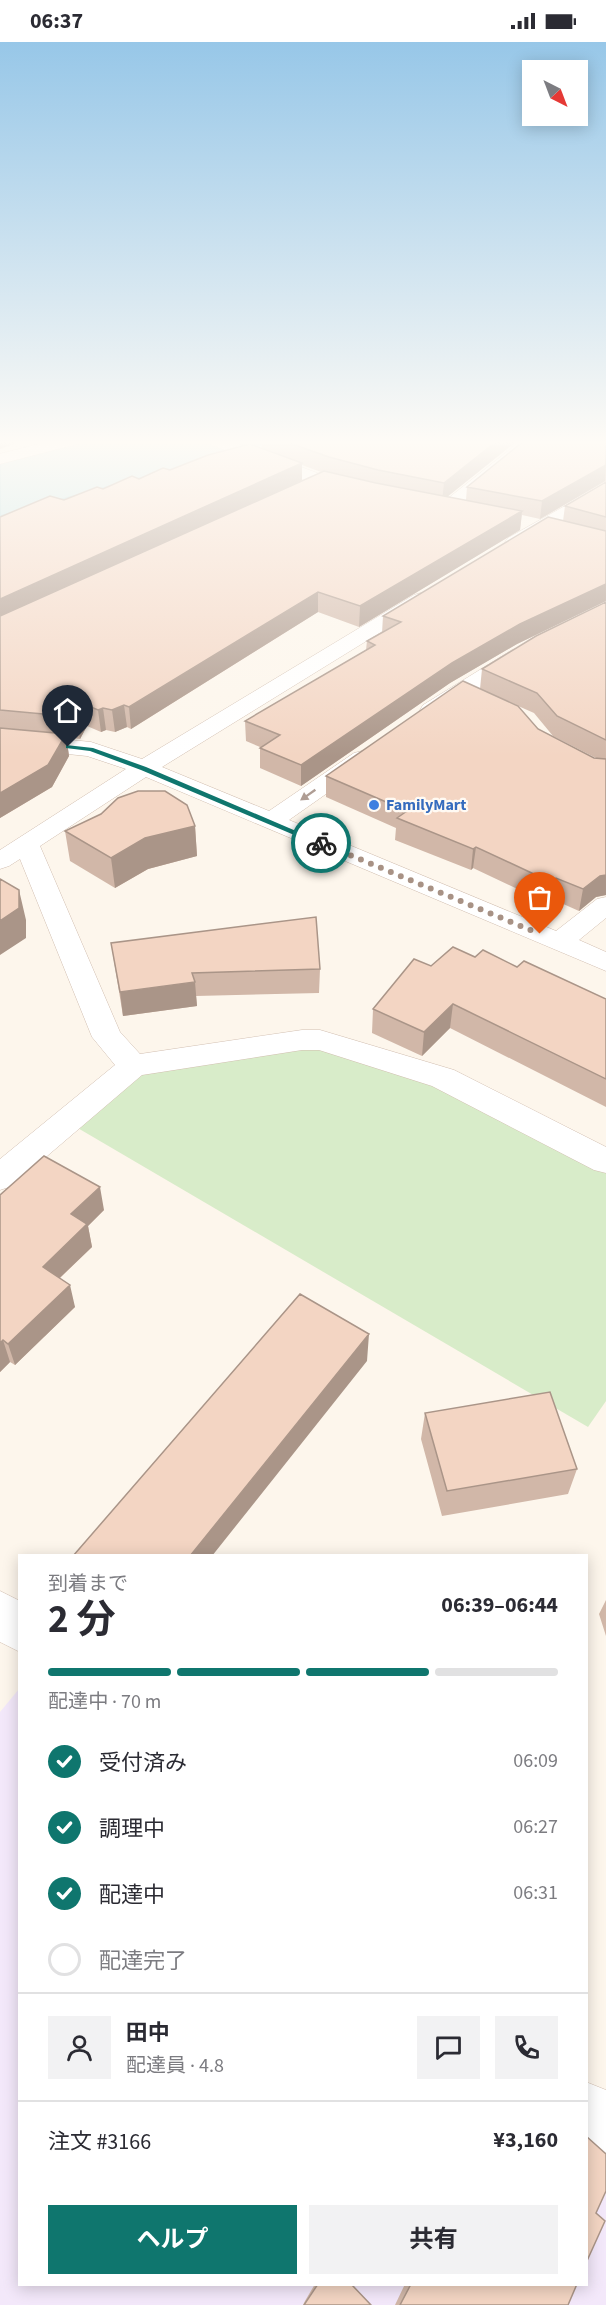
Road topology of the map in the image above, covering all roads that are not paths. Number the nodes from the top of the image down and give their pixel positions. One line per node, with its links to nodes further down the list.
1 (509, 546): 2 (street)
2 (500, 551)
3 (440, 587): 10 (street)
4 (536, 645): 5 (street)
5 (459, 690): 6 (street); 7 (street)
6 (481, 700)
7 (410, 724)
8 (0, 740): 10 (street)
9 (381, 745): 11 (street, one-way to 11)
10 (144, 768): 11 (street); 12 (street)
11 (270, 822): 15 (street)
12 (27, 843): 13 (street); 17 (street)
13 (0, 861)
14 (606, 905): 15 (street)
15 (560, 942): 16 (street)
16 (606, 962)
17 (133, 1066): 18 (street); 19 (street)
18 (606, 1161)
19 (0, 1178)
20 (0, 1613): 21 (street)
21 (18, 1628)
22 (588, 2111): 23 (street)
23 (606, 2125)

